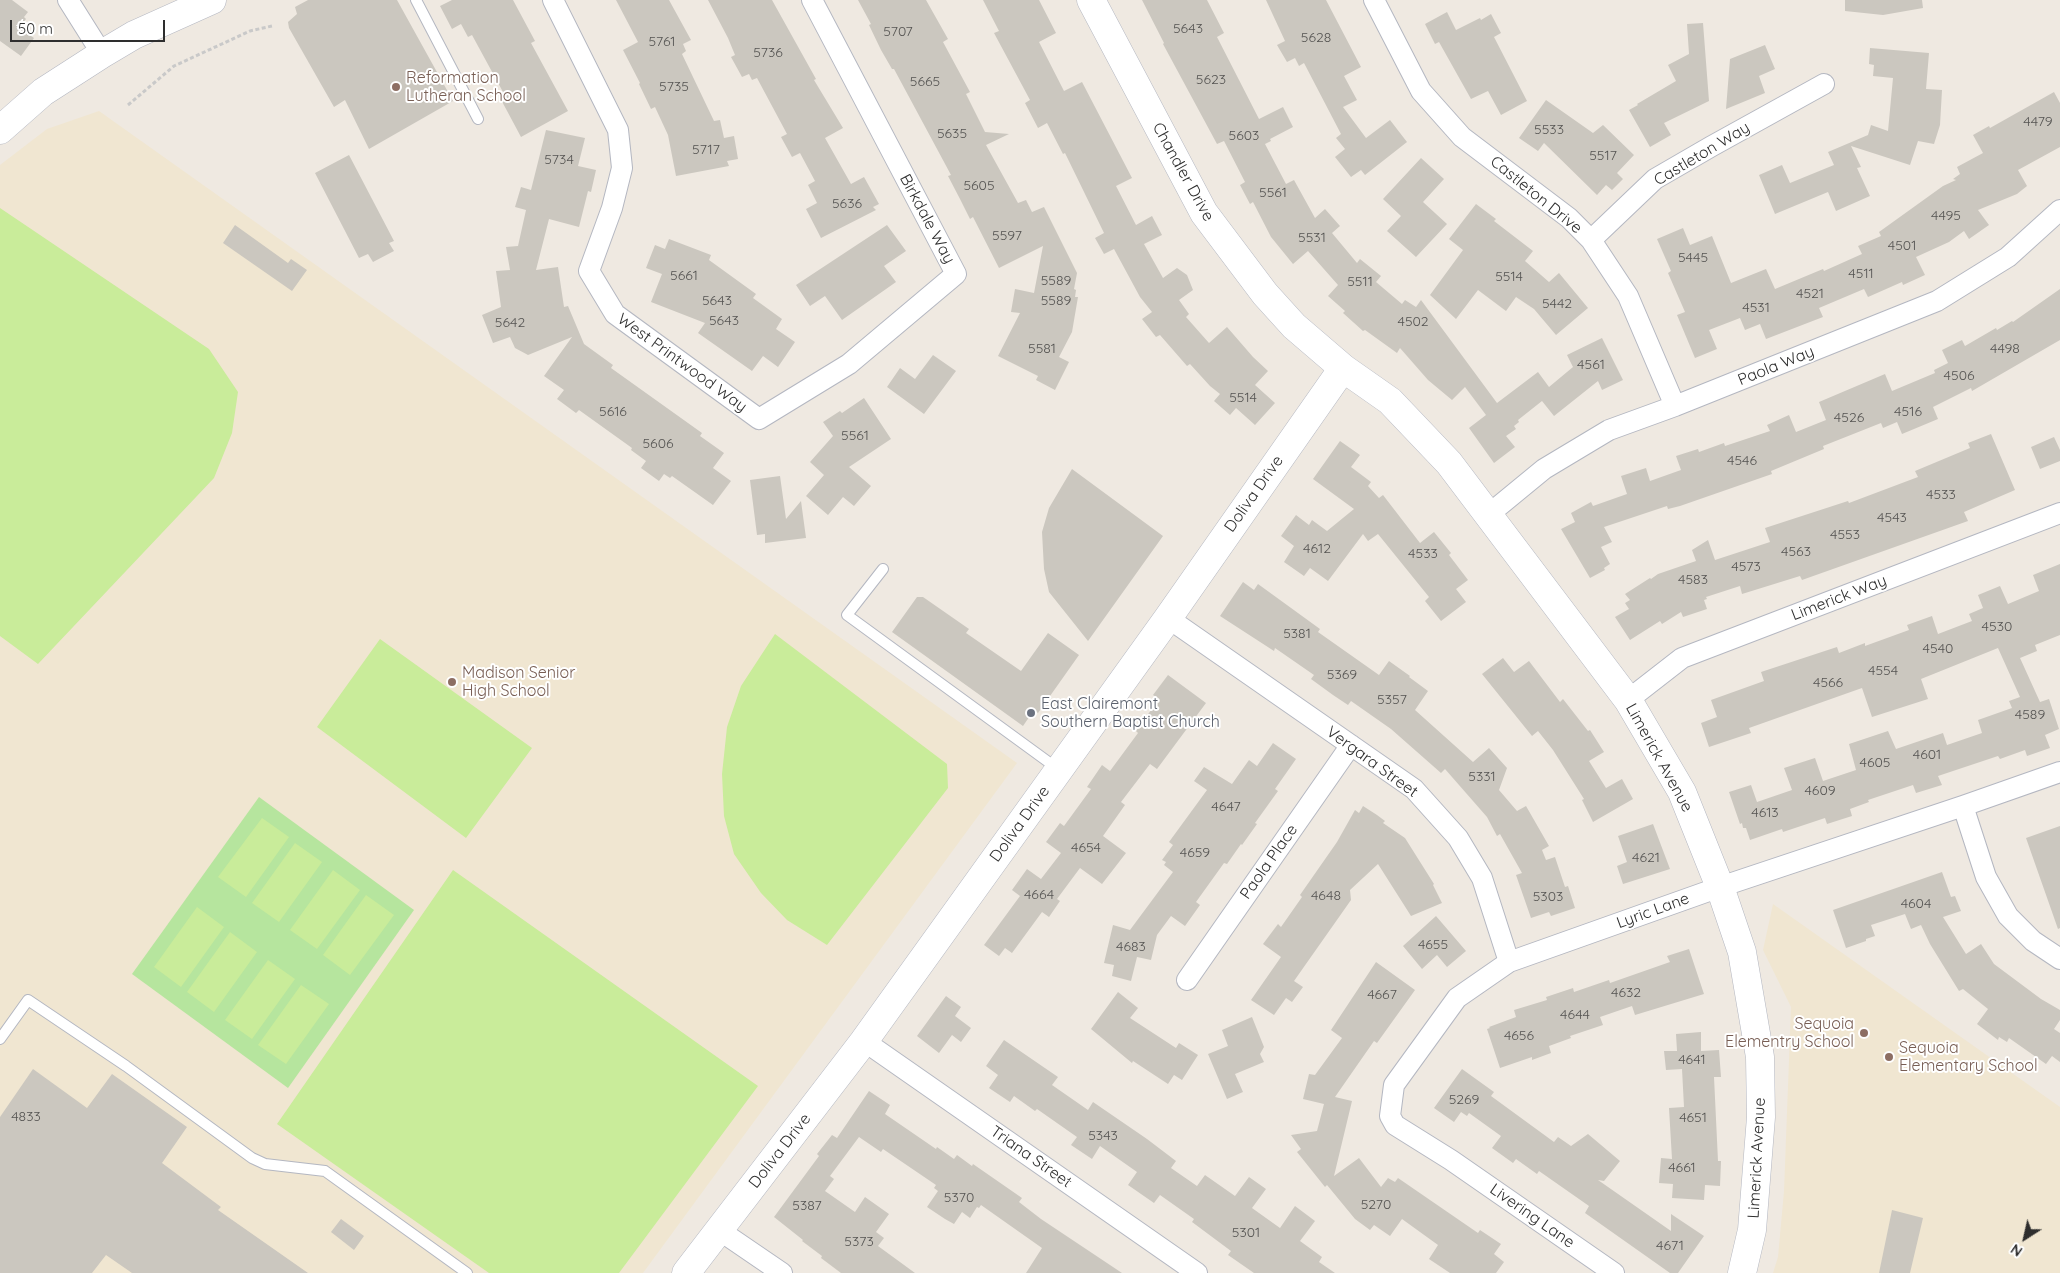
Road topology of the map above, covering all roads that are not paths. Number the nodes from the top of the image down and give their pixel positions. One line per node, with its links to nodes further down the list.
1 (68, 0): 8 (street)
2 (212, 0): 8 (main road)
3 (416, 0): 10 (lane)
4 (553, 0): 16 (street, West Printwood Way)
5 (812, 0): 16 (street, Birkdale Way)
6 (1091, 0): 14 (main road, Chandler Drive)
7 (1374, 0): 13 (street, Castleton Drive)
8 (102, 54): 11 (main road)
9 (1824, 84): 13 (street, Castleton Way)
10 (478, 119)
11 (0, 130)
12 (2060, 210): 15 (street, Paola Way)
13 (1591, 240): 15 (street, Castleton Drive)
14 (1343, 368): 18 (main road, Limerick Avenue); 20 (main road, Doliva Drive)
15 (1675, 406): 18 (street, Paola Way)
16 (758, 419)
17 (2060, 513): 21 (street, Limerick Way)
18 (1488, 516): 21 (main road, Limerick Avenue)
19 (883, 569): 23 (lane)
20 (1168, 618): 22 (street, Vergara Street); 23 (main road, Doliva Drive)
21 (1628, 700): 26 (main road, Limerick Avenue)
22 (1351, 745): 28 (street, Vergara Street); 29 (street, Paola Place)
23 (1059, 770): 31 (main road, Doliva Drive)
24 (2060, 772): 25 (street, Lyric Lane)
25 (1963, 806): 26 (street, Lyric Lane); 27 (street)
26 (1720, 887): 28 (street, Lyric Lane); 39 (main road, Limerick Avenue)
27 (2060, 959)
28 (1509, 962): 32 (street, Lyric Lane)
29 (1187, 980)
30 (0, 1039): 34 (lane)
31 (864, 1041): 33 (main road, Doliva Drive); 37 (street, Triana Street)
32 (1451, 1160): 38 (street, Livering Lane)
33 (720, 1230): 35 (main road, Doliva Drive); 36 (street)
34 (467, 1273)
35 (686, 1273)
36 (782, 1273)
37 (1197, 1273)
38 (1614, 1273)
39 (1742, 1273)

